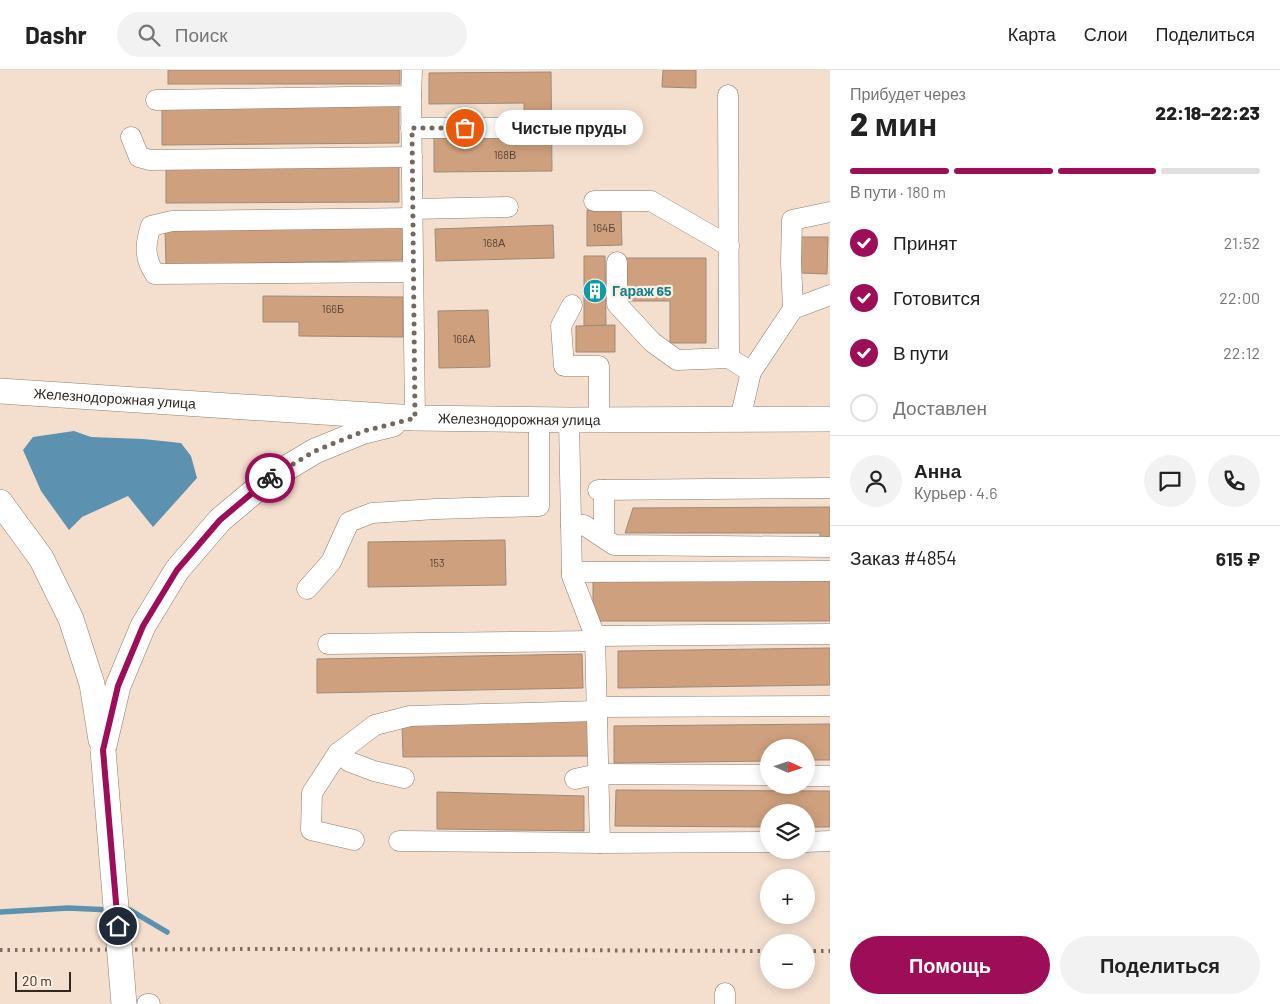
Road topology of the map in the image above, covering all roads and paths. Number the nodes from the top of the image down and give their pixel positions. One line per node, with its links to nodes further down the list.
1 (412, 70): 3 (lane)
2 (728, 95): 13 (lane)
3 (411, 96): 4 (lane); 5 (lane)
4 (156, 100)
5 (412, 128): 6 (lane); 8 (lane)
6 (501, 128)
7 (131, 137): 8 (lane)
8 (412, 157): 12 (lane)
9 (594, 201): 13 (lane)
10 (508, 207): 12 (lane)
11 (830, 212): 18 (lane)
12 (412, 214): 15 (lane); 15 (lane)
13 (728, 246): 19 (lane)
14 (617, 262): 19 (lane)
15 (413, 272): 22 (lane)
16 (830, 295): 18 (lane)
17 (572, 305): 27 (lane)
18 (793, 309): 20 (lane)
19 (729, 358): 20 (lane)
20 (751, 372): 23 (lane)
21 (0, 392): 22 (main road, Железнодорожная улица)
22 (415, 418): 25 (main road, Железнодорожная улица); 41 (main road)
23 (740, 419): 24 (main road, Железнодорожная улица); 27 (main road, Железнодорожная улица)
24 (830, 419)
25 (539, 420): 26 (main road, Железнодорожная улица); 35 (lane)
26 (569, 420): 27 (main road, Железнодорожная улица); 30 (lane)
27 (599, 420)
28 (830, 488): 31 (lane)
29 (0, 502): 41 (main road)
30 (571, 526): 31 (lane); 34 (lane)
31 (604, 538): 32 (lane)
32 (830, 547)
33 (830, 570): 34 (lane)
34 (572, 572): 37 (lane)
35 (307, 589)
36 (830, 634): 37 (lane)
37 (595, 639): 38 (lane); 40 (lane)
38 (328, 644)
39 (830, 706): 40 (lane)
40 (596, 709): 42 (lane); 43 (lane)
41 (103, 750): 55 (main road, bridge)
42 (338, 753): 47 (lane); 49 (lane)
43 (598, 774): 44 (lane); 48 (lane); 54 (lane)
44 (760, 775)
45 (815, 776): 46 (lane)
46 (830, 776)
47 (404, 778)
48 (576, 779)
49 (354, 840)
50 (400, 841): 54 (lane)
51 (830, 841): 53 (lane)
52 (760, 842): 54 (lane)
53 (815, 842)
54 (600, 843)
55 (124, 1004)

